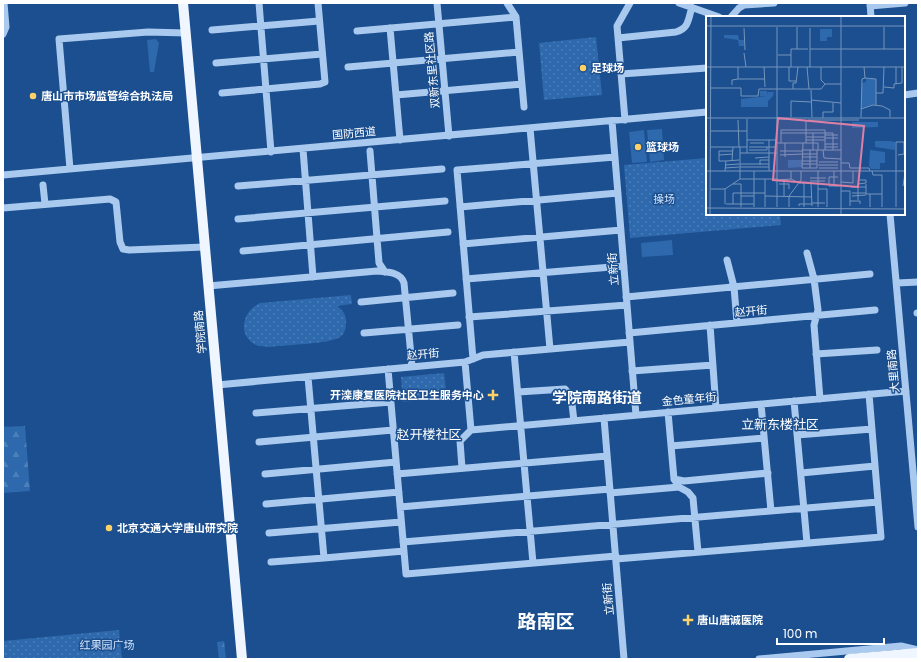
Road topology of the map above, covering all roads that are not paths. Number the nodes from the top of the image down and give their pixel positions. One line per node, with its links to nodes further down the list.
1 (4, 3): 24 (street)
2 (183, 3): 23 (main road, 学院南路)
3 (259, 3): 19 (street)
4 (318, 3): 17 (street)
5 (437, 3): 18 (street, 双新东里社区路)
6 (507, 3): 16 (street)
7 (630, 3): 25 (street)
8 (679, 3): 12 (street)
9 (774, 3): 14 (street)
10 (905, 3): 11 (street)
11 (870, 4): 15 (street)
12 (692, 8): 13 (street); 25 (street)
13 (716, 16)
14 (732, 16)
15 (871, 16)
16 (516, 17): 18 (street); 26 (street)
17 (319, 20): 19 (street); 27 (street)
18 (439, 24): 20 (street); 28 (street, 双新东里社区路)
19 (260, 26): 21 (street); 29 (street)
20 (390, 28): 22 (street); 31 (street)
21 (212, 30)
22 (357, 31)
23 (186, 33): 53 (main road, 学院南路); 56 (street)
24 (3, 34)
25 (618, 38): 34 (street)
26 (519, 52): 28 (street); 35 (street)
27 (322, 54): 29 (street); 36 (street)
28 (442, 58): 31 (street); 37 (street, 双新东里社区路)
29 (263, 59): 30 (street); 36 (street)
30 (216, 63)
31 (393, 63): 32 (street); 40 (street)
32 (348, 67)
33 (706, 68): 34 (street)
34 (621, 74): 44 (street)
35 (522, 84): 37 (street); 42 (street)
36 (266, 89): 38 (street); 51 (street)
37 (445, 91): 40 (street); 47 (street, 双新东里社区路)
38 (222, 93)
39 (918, 93): 41 (street)
40 (396, 95): 48 (street)
41 (905, 95)
42 (524, 107)
43 (706, 112): 44 (street, 国防西道)
44 (625, 120): 45 (street, 国防西道)
45 (612, 121): 46 (street, 国防西道); 52 (street, 立新街)
46 (530, 128): 47 (street, 国防西道); 54 (street)
47 (449, 136): 48 (street, 国防西道)
48 (400, 140): 49 (street, 国防西道)
49 (303, 149): 51 (street, 国防西道); 59 (street)
50 (370, 151): 58 (street)
51 (271, 152): 53 (street, 国防西道)
52 (615, 157): 54 (street); 62 (street, 立新街)
53 (196, 158): 56 (street, 国防西道); 78 (main road, 学院南路)
54 (533, 164): 63 (street); 67 (street)
55 (442, 169): 58 (street)
56 (70, 170): 57 (street, 国防西道)
57 (3, 175)
58 (371, 175): 59 (street); 66 (street)
59 (306, 181): 61 (street); 69 (street)
60 (43, 184): 65 (street)
61 (238, 186)
62 (618, 193): 63 (street); 72 (street, 立新街)
63 (536, 200): 67 (street); 74 (street)
64 (446, 201): 66 (street)
65 (45, 204): 68 (street); 78 (street)
66 (374, 207): 69 (street); 75 (street)
67 (460, 207): 76 (street)
68 (3, 208)
69 (308, 212): 71 (street); 77 (street)
70 (890, 215): 90 (street, 大里南路)
71 (238, 218)
72 (621, 230): 74 (street); 82 (street, 立新街)
73 (448, 232): 75 (street)
74 (540, 237): 76 (street); 84 (street)
75 (377, 239): 77 (street); 83 (street)
76 (463, 244): 87 (street)
77 (311, 245): 79 (street); 86 (street)
78 (204, 247): 91 (main road, 学院南路)
79 (243, 251)
80 (807, 253): 88 (street)
81 (727, 260): 92 (street)
82 (624, 266): 84 (street); 95 (street, 立新街)
83 (385, 272): 86 (street); 94 (street)
84 (543, 273): 87 (street); 98 (street)
85 (870, 274): 88 (street)
86 (314, 277): 91 (street)
87 (466, 279): 100 (street)
88 (814, 279): 92 (street); 99 (street)
89 (918, 282): 90 (street)
90 (897, 283): 120 (street, 大里南路)
91 (208, 286): 119 (main road, 学院南路)
92 (734, 287): 95 (street); 101 (street)
93 (453, 293): 94 (street)
94 (406, 298): 96 (street); 104 (street)
95 (626, 301): 98 (street); 106 (street, 立新街)
96 (361, 302)
97 (874, 310): 99 (street, 赵开街)
98 (546, 311): 100 (street); 108 (street)
99 (816, 316): 101 (street, 赵开街); 111 (street)
100 (469, 318): 112 (street)
101 (737, 323): 103 (street, 赵开街)
102 (458, 325): 104 (street)
103 (710, 326): 106 (street, 赵开街); 114 (street)
104 (409, 329): 105 (street); 115 (street)
105 (364, 333)
106 (629, 333): 107 (street, 立新街)
107 (630, 342): 108 (street, 赵开街); 117 (street, 立新街)
108 (550, 349): 110 (street, 赵开街)
109 (877, 350): 111 (street)
110 (514, 352): 112 (street, 赵开街); 121 (street)
111 (816, 354): 123 (street)
112 (472, 359): 113 (street, 赵开街)
113 (465, 362): 115 (street, 赵开街); 139 (street)
114 (713, 364): 117 (street); 128 (street)
115 (412, 366): 116 (street, 赵开街)
116 (388, 369): 118 (street, 赵开街); 125 (street)
117 (632, 371): 131 (street, 立新街)
118 (308, 377): 119 (street, 赵开街); 127 (street)
119 (217, 385): 183 (main road, 学院南路)
120 (906, 391): 122 (street, 金色童年街); 136 (street, 大里南路)
121 (518, 392): 133 (street); 134 (street)
122 (869, 394): 123 (street, 金色童年街); 137 (street)
123 (820, 399): 124 (street, 金色童年街)
124 (794, 401): 126 (street, 金色童年街); 140 (street)
125 (391, 402): 127 (street); 138 (street)
126 (761, 404): 128 (street, 金色童年街); 142 (street)
127 (311, 408): 130 (street); 141 (street)
128 (716, 408): 129 (street, 金色童年街)
129 (668, 412): 131 (street, 金色童年街); 144 (street)
130 (256, 413)
131 (636, 416): 132 (street, 金色童年街)
132 (604, 418): 133 (street, 金色童年街); 145 (street, 立新街)
133 (574, 421): 134 (street, 金色童年街)
134 (521, 426): 139 (street, 金色童年街); 147 (street)
135 (918, 427): 136 (street)
136 (910, 428): 169 (street, 大里南路)
137 (872, 429): 140 (street); 148 (street)
138 (393, 430): 141 (street); 146 (street)
139 (471, 430): 149 (street)
140 (797, 435): 152 (street)
141 (313, 437): 143 (street); 150 (street)
142 (764, 438): 144 (street); 151 (street)
143 (259, 442)
144 (671, 446): 155 (street)
145 (607, 456): 147 (street); 157 (street, 立新街)
146 (396, 462): 150 (street); 154 (street)
147 (524, 463): 149 (street); 159 (street)
148 (875, 466): 152 (street); 161 (street)
149 (462, 468): 154 (street)
150 (316, 469): 153 (street); 160 (street)
151 (768, 473): 155 (street); 165 (street)
152 (801, 473): 164 (street)
153 (265, 474)
154 (397, 474): 158 (street)
155 (674, 479): 156 (street)
156 (679, 488): 157 (street); 166 (street)
157 (610, 491): 159 (street); 168 (street, 立新街)
158 (399, 492): 160 (street); 163 (street)
159 (527, 496): 163 (street); 171 (street)
160 (318, 500): 162 (street); 170 (street)
161 (878, 502): 164 (street); 174 (street)
162 (266, 504)
163 (400, 507): 167 (street)
164 (804, 508): 165 (street); 174 (street)
165 (771, 511): 166 (street)
166 (695, 518): 168 (street); 176 (street)
167 (401, 522): 170 (street); 173 (street)
168 (613, 525): 171 (street); 178 (street, 立新街)
169 (918, 527)
170 (321, 529): 172 (street); 177 (street)
171 (530, 531): 173 (street); 180 (street)
172 (269, 533)
173 (403, 542): 175 (street)
174 (807, 543): 176 (street)
175 (404, 551): 177 (street); 180 (street)
176 (698, 552): 178 (street)
177 (324, 558): 179 (street)
178 (616, 558): 180 (street); 184 (street, 立新街)
179 (271, 562)
180 (533, 563)
181 (918, 650): 185 (street)
182 (918, 653): 186 (main road)
183 (242, 659)
184 (624, 659)
185 (759, 659)
186 (849, 659)

